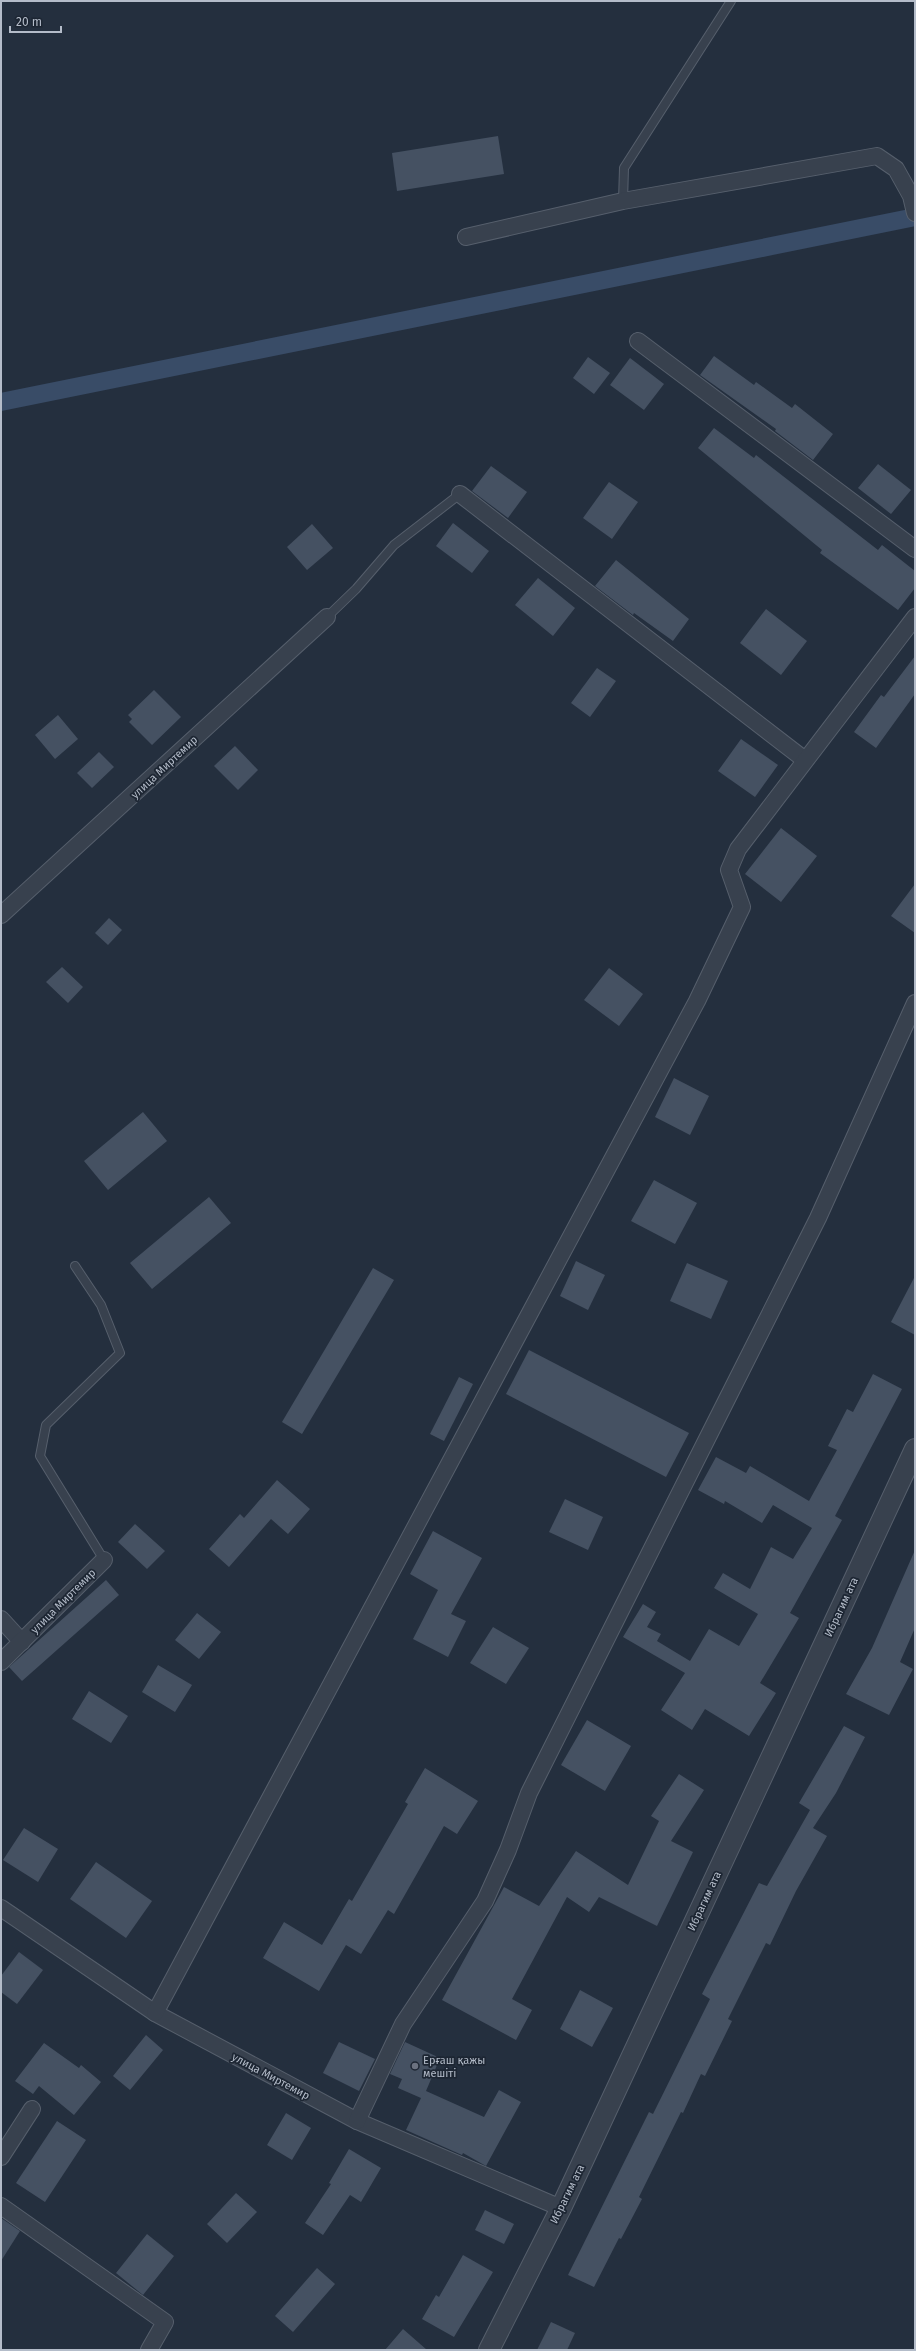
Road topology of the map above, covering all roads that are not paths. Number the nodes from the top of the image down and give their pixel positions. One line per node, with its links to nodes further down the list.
1 (731, 1): 2 (lane)
2 (623, 201): 3 (street); 4 (street)
3 (915, 213)
4 (466, 237)
5 (638, 341): 7 (street)
6 (460, 494): 8 (lane); 10 (street)
7 (915, 549)
8 (327, 617): 11 (street, улица Миртемир)
9 (915, 618): 10 (street)
10 (805, 760): 20 (street)
11 (1, 916)
12 (915, 1003): 22 (street)
13 (76, 1266): 15 (lane)
14 (915, 1449): 25 (street, Ибрагим ата)
15 (104, 1560): 17 (street, улица Миртемир)
16 (1, 1619): 17 (street, улица Миртемир)
17 (22, 1642): 18 (street, улица Миртемир)
18 (1, 1662)
19 (1, 1908): 20 (street, улица Миртемир)
20 (155, 2013): 22 (street, улица Миртемир)
21 (32, 2109): 23 (street)
22 (357, 2121): 25 (street, улица Миртемир)
23 (1, 2157)
24 (1, 2206): 26 (street)
25 (561, 2208): 27 (street, Ибрагим ата)
26 (149, 2350)
27 (489, 2350)

